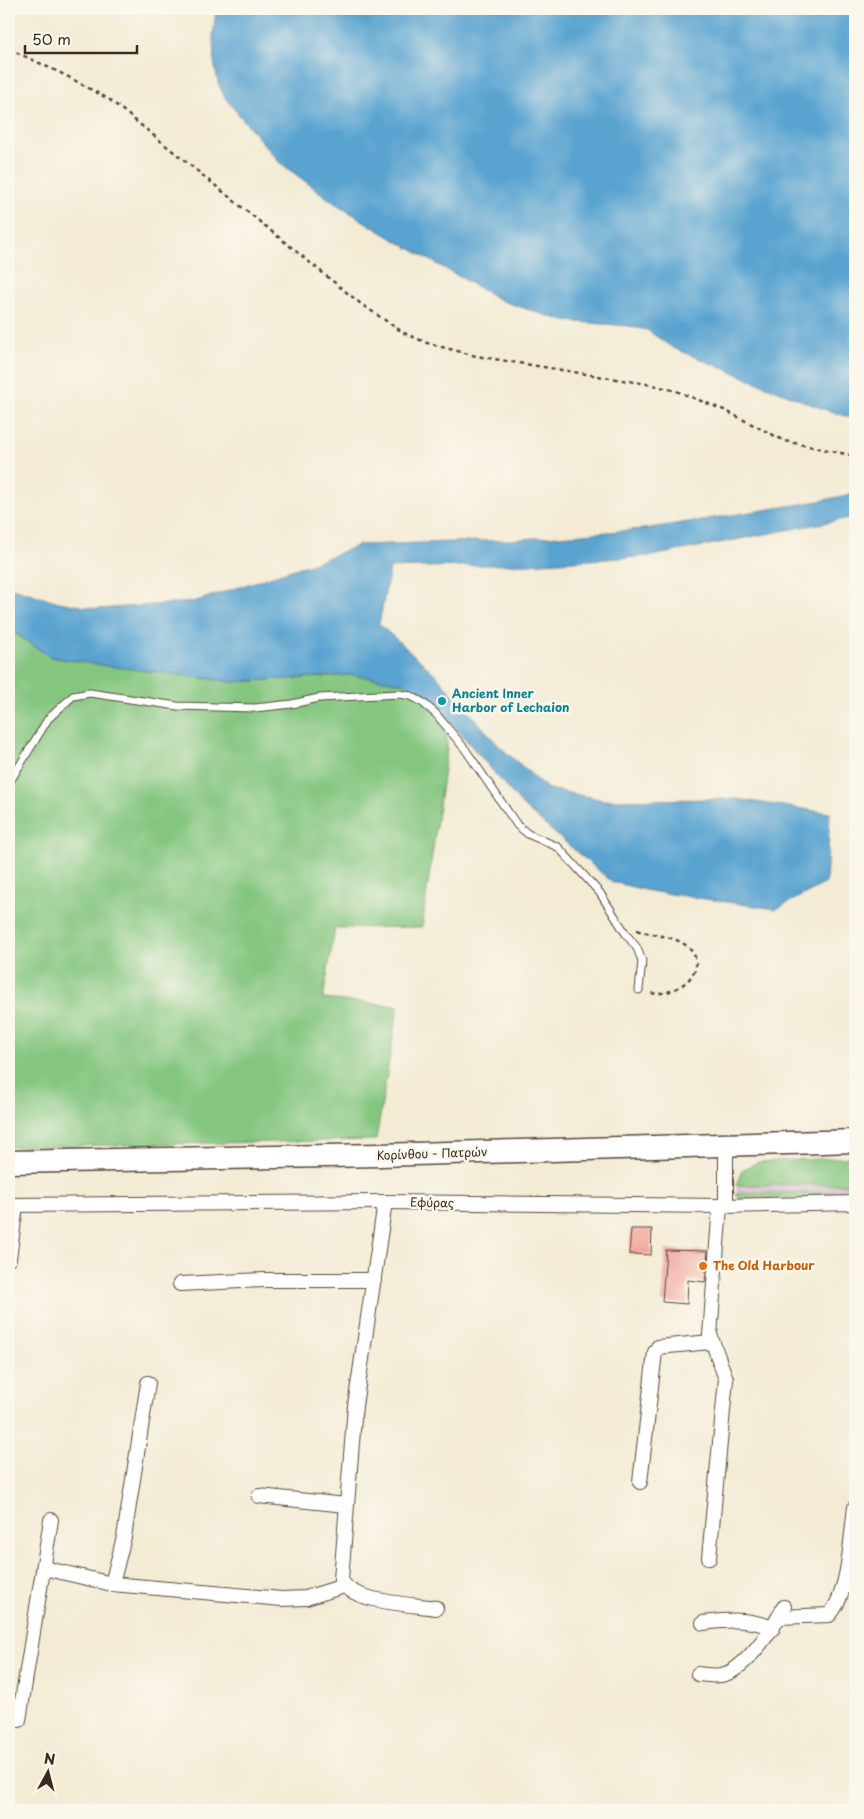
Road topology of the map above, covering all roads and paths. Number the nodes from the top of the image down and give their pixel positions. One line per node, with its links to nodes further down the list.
1 (9, 49): 2 (path)
2 (855, 456)
3 (9, 783): 4 (lane)
4 (614, 914): 5 (lane); 5 (path)
5 (639, 990)
6 (855, 1140): 7 (main road, Κορίνθου - Πατρών)
7 (726, 1146): 8 (main road, Κορίνθου - Πατρών); 12 (street)
8 (9, 1162)
9 (385, 1202): 11 (street, Εφύρας); 12 (street, Εφύρας); 14 (street)
10 (855, 1202): 12 (street, Εφύρας)
11 (13, 1205): 13 (street)
12 (723, 1206): 16 (street)
13 (9, 1259)
14 (374, 1280): 15 (street); 20 (street)
15 (180, 1284)
16 (711, 1342): 18 (street); 23 (street)
17 (148, 1383): 25 (street)
18 (640, 1482)
19 (259, 1496): 20 (street)
20 (346, 1505): 26 (street)
21 (855, 1507): 28 (street)
22 (51, 1520): 24 (street)
23 (709, 1558)
24 (44, 1568): 25 (street); 31 (street)
25 (112, 1584): 26 (street)
26 (344, 1586): 27 (street)
27 (436, 1608)
28 (778, 1617): 29 (street); 30 (street)
29 (703, 1623)
30 (698, 1674)
31 (19, 1720)

